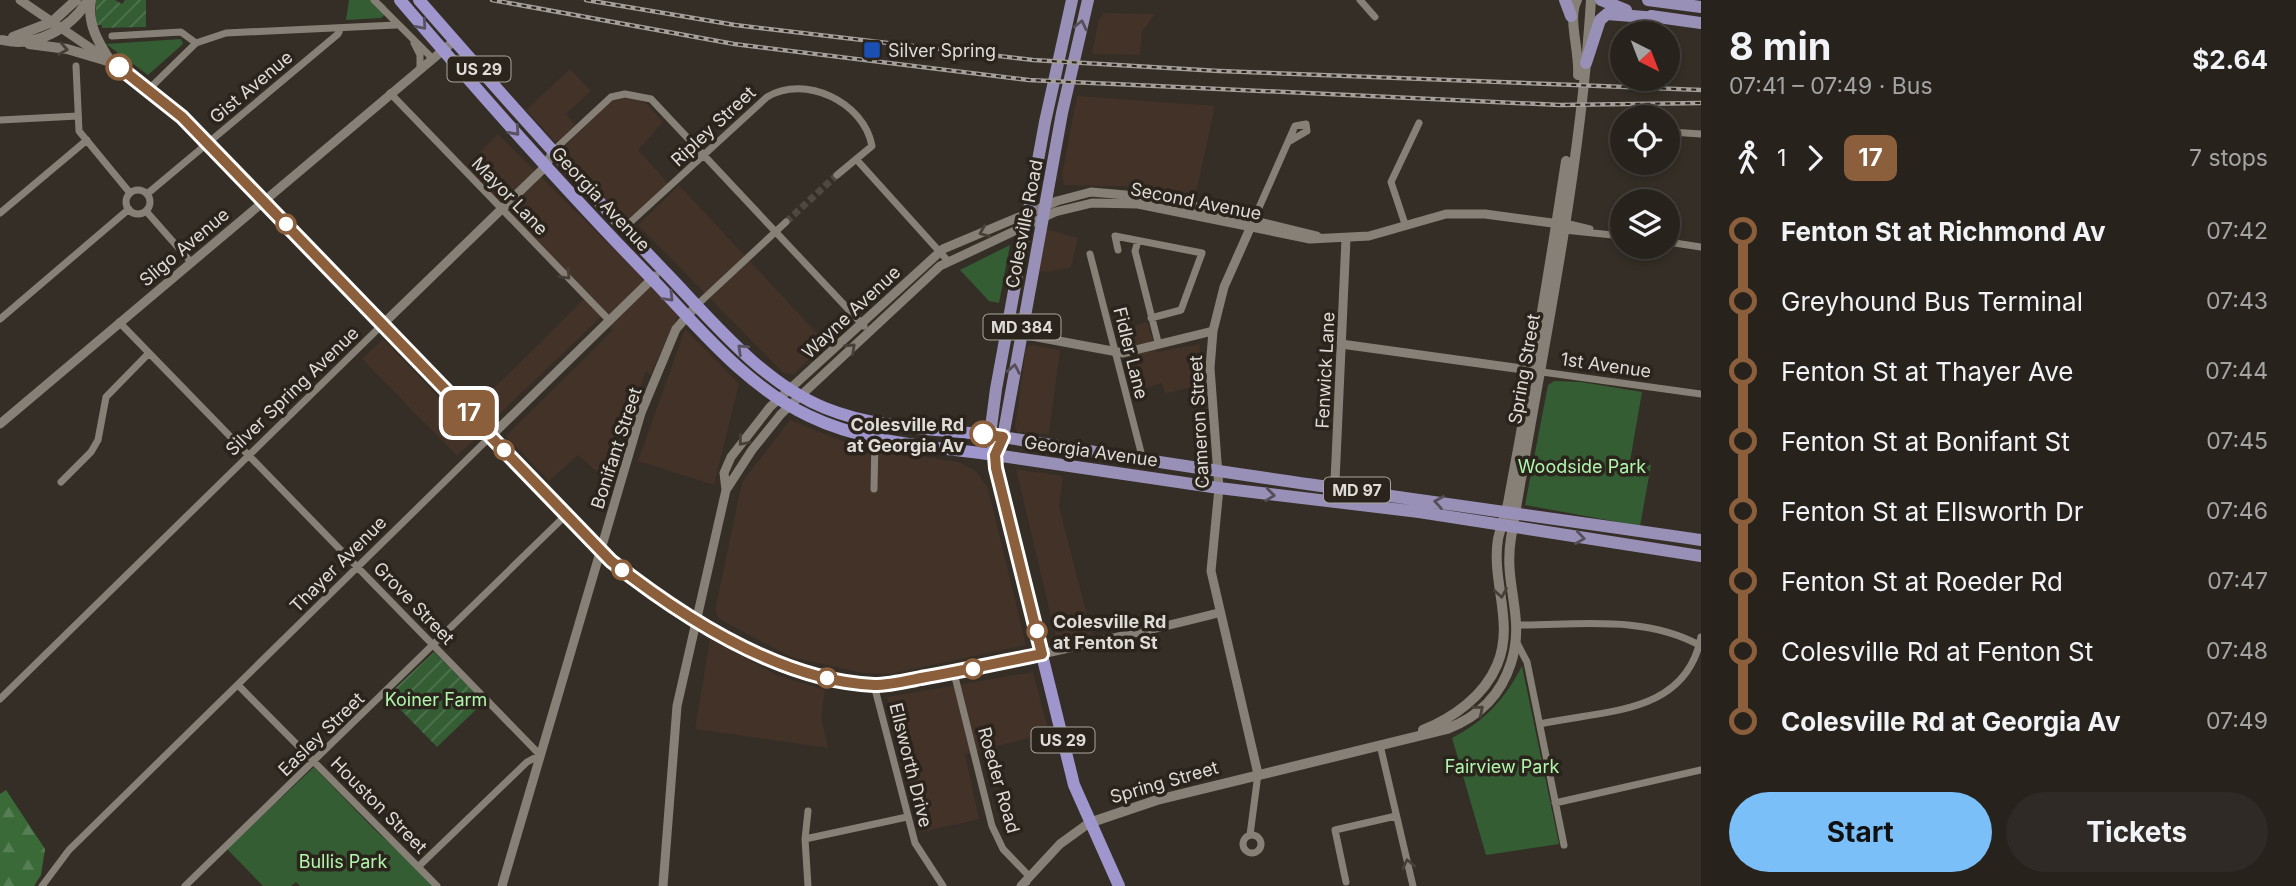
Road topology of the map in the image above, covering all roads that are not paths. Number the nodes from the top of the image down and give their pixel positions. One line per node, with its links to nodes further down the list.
1 (20, 0): 21 (street)
2 (76, 0): 21 (main road)
3 (90, 0): 21 (main road); 30 (main road)
4 (374, 0): 20 (street)
5 (400, 0): 29 (highway, Georgia Avenue / US 29, one-way to 29)
6 (419, 0): 25 (highway, Georgia Avenue / US 29)
7 (1072, 0): 59 (main road, Colesville Road / MD 384)
8 (1088, 0): 57 (main road, Colesville Road / MD 384, one-way to 8)
9 (1360, 0): 17 (street)
10 (1565, 0): 16 (main road)
11 (1577, 0): 16 (main road)
12 (1591, 0): 31 (main road, Spring Street)
13 (1601, 0): 18 (main road)
14 (1648, 0): 15 (main road)
15 (1701, 8)
16 (1571, 16): 31 (main road, Spring Street)
17 (1375, 17)
18 (1657, 18): 19 (main road); 31 (main road)
19 (1701, 23)
20 (396, 25): 22 (street); 26 (street)
21 (57, 26): 24 (main road); 27 (main road); 30 (street)
22 (341, 28): 28 (street); 45 (street, Gist Avenue)
23 (112, 36): 28 (street)
24 (1, 40): 27 (main road)
25 (454, 41): 29 (street, Sligo Avenue); 35 (highway, Georgia Avenue / US 29)
26 (413, 42): 29 (street); 33 (street)
27 (14, 43): 30 (main road, one-way to 30)
28 (196, 43): 34 (street)
29 (438, 54): 33 (street, Sligo Avenue); 37 (highway, Georgia Avenue / US 29)
30 (111, 62): 34 (street)
31 (1583, 62): 63 (main road, Spring Street)
32 (76, 66): 38 (street)
33 (420, 69): 36 (street, Sligo Avenue)
34 (149, 89): 45 (street)
35 (497, 89): 37 (highway); 46 (highway, Georgia Avenue / US 29)
36 (390, 93): 53 (street, Sligo Avenue); 55 (street, Mayor Lane)
37 (486, 98): 49 (highway, Georgia Avenue / US 29, one-way to 49)
38 (78, 116): 39 (street); 43 (street)
39 (0, 120)
40 (1419, 123): 62 (street)
41 (1680, 133): 42 (street)
42 (1701, 134)
43 (87, 140): 51 (street); 58 (street)
44 (1290, 141): 61 (street)
45 (208, 143): 52 (street, Gist Avenue); 53 (street)
46 (553, 151): 47 (street, Silver Spring Avenue); 49 (street, Silver Spring Avenue); 64 (highway, Georgia Avenue / US 29)
47 (704, 156): 48 (street, Ripley Street); 64 (street, Ripley Street); 65 (street)
48 (856, 159): 50 (street); 73 (street)
49 (546, 166): 55 (street, Silver Spring Avenue); 67 (highway, Georgia Avenue / US 29)
50 (837, 174)
51 (130, 193): 52 (street); 54 (street)
52 (147, 194): 56 (street)
53 (263, 200): 75 (street, Sligo Avenue); 85 (street)
54 (129, 209): 56 (street); 82 (street)
55 (501, 209): 83 (street, Mayor Lane, one-way to 83); 85 (street, Silver Spring Avenue)
56 (146, 211): 75 (street)
57 (1044, 211): 59 (street, Second Avenue); 61 (street, Second Avenue); 89 (main road, Colesville Road / MD 384)
58 (0, 213)
59 (1027, 219): 73 (street, Wayne Avenue, one-way to 73); 76 (street, Wayne Avenue); 101 (main road, Colesville Road / MD 384)
60 (786, 222): 65 (street, Bonifant Street)
61 (1252, 224): 68 (street, Second Avenue); 87 (street, Cameron Street)
62 (1405, 224): 63 (street, Second Avenue); 68 (street, Second Avenue)
63 (1561, 226): 66 (street, Second Avenue); 94 (main road, Spring Street)
64 (624, 229): 67 (street, Ripley Street); 77 (highway, Georgia Avenue / US 29)
65 (776, 232): 79 (street, Bonifant Street); 86 (street)
66 (1610, 234)
67 (613, 239): 78 (highway, Georgia Avenue / US 29)
68 (1346, 239): 91 (street, Fenwick Lane)
69 (1138, 241): 72 (street); 81 (street); 81 (street)
70 (1680, 244): 71 (street)
71 (1701, 247)
72 (1118, 250)
73 (939, 251): 76 (street); 86 (street, Wayne Avenue)
74 (1090, 254): 92 (street, Fidler Lane)
75 (190, 261): 84 (street, Sligo Avenue)
76 (947, 261): 88 (street, Wayne Avenue)
77 (662, 269): 78 (street, Thayer Avenue); 79 (highway, Georgia Avenue / US 29)
78 (652, 279): 80 (highway, Georgia Avenue / US 29, one-way to 80); 83 (street, Thayer Avenue)
79 (697, 305): 80 (street, Bonifant Street); 95 (highway, Georgia Avenue / US 29, one-way to 79)
80 (686, 314): 97 (highway, Georgia Avenue / US 29); 119 (street, Bonifant Street)
81 (1151, 318): 90 (street)
82 (0, 319)
83 (609, 320): 100 (street, Thayer Avenue)
84 (118, 322): 93 (street, Grove Street); 99 (street, Sligo Avenue)
85 (384, 323): 100 (street); 103 (street, Silver Spring Avenue)
86 (862, 323): 88 (street); 95 (street, Wayne Avenue)
87 (1213, 331): 90 (street); 108 (street, Cameron Street)
88 (869, 332): 95 (street, Wayne Avenue, one-way to 88)
89 (1020, 334): 92 (street); 101 (main road, Colesville Road / MD 384, one-way to 89)
90 (1158, 342): 92 (street)
91 (1341, 344): 94 (street, 1st Avenue); 111 (street, Fenwick Lane)
92 (1114, 349): 105 (street, Fidler Lane)
93 (149, 354): 103 (street, Grove Street); 109 (street)
94 (1537, 371): 96 (street, 1st Avenue); 115 (main road, Spring Street)
95 (796, 392): 97 (street, Wayne Avenue); 98 (street, Wayne Avenue); 101 (highway, Georgia Avenue / US 29)
96 (1701, 394)
97 (779, 399): 98 (highway, Georgia Avenue / US 29); 113 (street, Wayne Avenue, one-way to 113)
98 (790, 407): 102 (highway, Georgia Avenue / US 29); 113 (street, Wayne Avenue)
99 (0, 424)
100 (491, 436): 116 (street); 121 (street, Thayer Avenue)
101 (997, 436): 104 (highway, Colesville Road); 105 (main road, Georgia Avenue / MD 97)
102 (875, 439): 104 (highway, Georgia Avenue / US 29); 112 (street)
103 (248, 455): 121 (street, Grove Street); 132 (street, Silver Spring Avenue)
104 (995, 455): 107 (main road, Georgia Avenue / MD 97); 128 (highway, US 29)
105 (1143, 460): 106 (main road, Georgia Avenue / MD 97)
106 (1171, 465): 107 (main road, MD 97); 108 (main road, Georgia Avenue / MD 97)
107 (1115, 471): 110 (main road, Georgia Avenue / MD 97)
108 (1219, 473): 110 (street, Cameron Street); 111 (main road, Georgia Avenue / MD 97)
109 (61, 482)
110 (1219, 488): 114 (main road, Georgia Avenue / MD 97, one-way to 114); 122 (street, Cameron Street)
111 (1335, 488): 114 (street, Fenwick Lane); 115 (main road, Georgia Avenue / MD 97, one-way to 111)
112 (874, 489)
113 (726, 490): 123 (street, Wayne Avenue)
114 (1334, 503): 117 (main road, Georgia Avenue / MD 97)
115 (1511, 512): 117 (main road, Spring Street); 118 (main road, Georgia Avenue / MD 97)
116 (566, 515): 119 (street); 127 (street, Easley Street)
117 (1508, 527): 120 (main road, Georgia Avenue / MD 97, one-way to 120); 124 (main road, Spring Street); 134 (main road, Spring Street, one-way to 134)
118 (1701, 540)
119 (600, 551): 123 (street); 135 (street, Bonifant Street)
120 (1701, 556)
121 (357, 567): 127 (street, Grove Street); 131 (street, Thayer Avenue)
122 (1218, 613): 128 (street); 138 (street, Cameron Street)
123 (696, 618): 130 (street); 154 (street, Wayne Avenue)
124 (1519, 625): 125 (main road, Spring Street); 126 (street)
125 (1517, 643): 133 (street); 134 (main road, Spring Street, one-way to 125)
126 (1700, 643): 133 (street)
127 (433, 645): 135 (street, Grove Street); 136 (street, Easley Street)
128 (1042, 654): 129 (street); 143 (highway, US 29)
129 (954, 673): 130 (street); 148 (street, Roeder Road)
130 (874, 685): 142 (street, Ellsworth Drive)
131 (239, 686): 136 (street, Houston Street); 150 (street, Thayer Avenue)
132 (0, 699)
133 (1540, 724): 139 (street)
134 (1380, 745): 138 (main road, Spring Street); 141 (street)
135 (540, 755): 147 (street); 153 (street, Bonifant Street)
136 (314, 762): 147 (street, Houston Street); 151 (street, Easley Street)
137 (1701, 770): 139 (street)
138 (1258, 774): 143 (main road, Spring Street); 144 (street, Cameron Street)
139 (1555, 803): 146 (street)
140 (808, 811): 145 (street)
141 (1396, 816): 149 (street); 160 (street, one-way to 141)
142 (907, 817): 145 (street); 156 (street, Ellsworth Drive)
143 (1089, 823): 148 (street, Spring Street); 159 (highway, US 29)
144 (1251, 835)
145 (805, 838): 155 (street)
146 (1564, 845)
147 (418, 867): 152 (street, Houston Street)
148 (1028, 875): 157 (street, Spring Street); 158 (street)
149 (1346, 882)
150 (42, 886)
151 (185, 886)
152 (438, 886)
153 (502, 886)
154 (663, 886)
155 (808, 886)
156 (943, 886)
157 (1021, 886)
158 (1026, 886)
159 (1119, 886)
160 (1413, 886)

